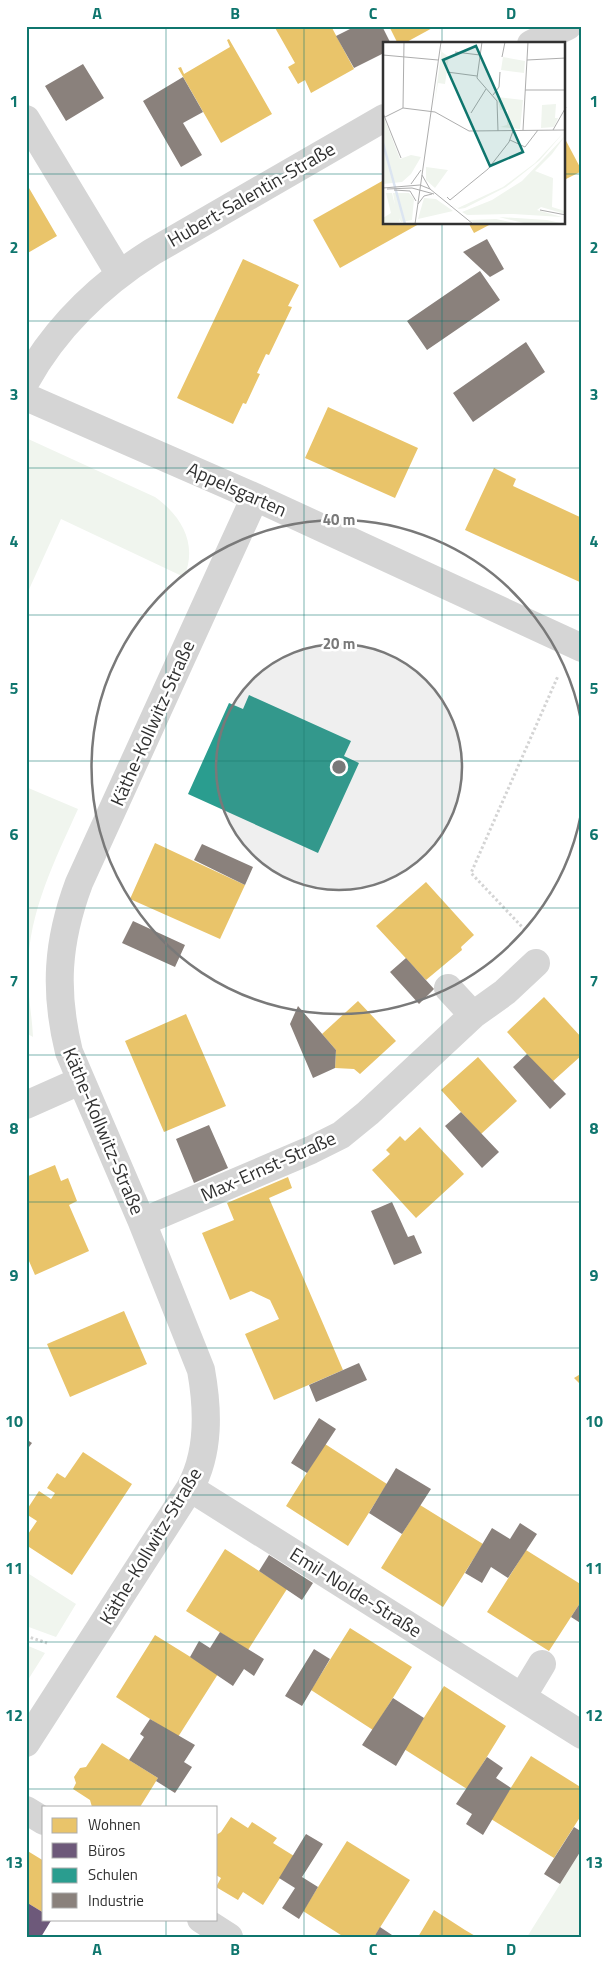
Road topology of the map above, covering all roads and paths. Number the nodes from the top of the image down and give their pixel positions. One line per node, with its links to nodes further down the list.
1 (568, 26): 2 (street)
2 (535, 42)
3 (383, 119): 5 (street, Hubert-Salentin-Straße)
4 (26, 120): 5 (street)
5 (119, 273): 6 (street, Hubert-Salentin-Straße)
6 (26, 381)
7 (26, 397): 8 (street, Appelsgarten)
8 (255, 497): 9 (street, Appelsgarten); 13 (street, Käthe-Kollwitz-Straße)
9 (578, 646): 10 (path)
10 (536, 963): 12 (street, Max-Ernst-Straße)
11 (448, 988): 12 (street)
12 (473, 1015): 15 (street, Max-Ernst-Straße)
13 (80, 1080): 14 (street); 15 (street, Käthe-Kollwitz-Straße)
14 (26, 1106)
15 (142, 1222): 16 (street, Käthe-Kollwitz-Straße)
16 (190, 1488): 18 (street, Emil-Nolde-Straße); 20 (street, Käthe-Kollwitz-Straße)
17 (542, 1664): 18 (street)
18 (522, 1697): 19 (street, Emil-Nolde-Straße)
19 (582, 1735)
20 (26, 1743)
21 (26, 1810): 22 (street)
22 (42, 1820)
23 (203, 1920): 24 (street)
24 (229, 1937)

